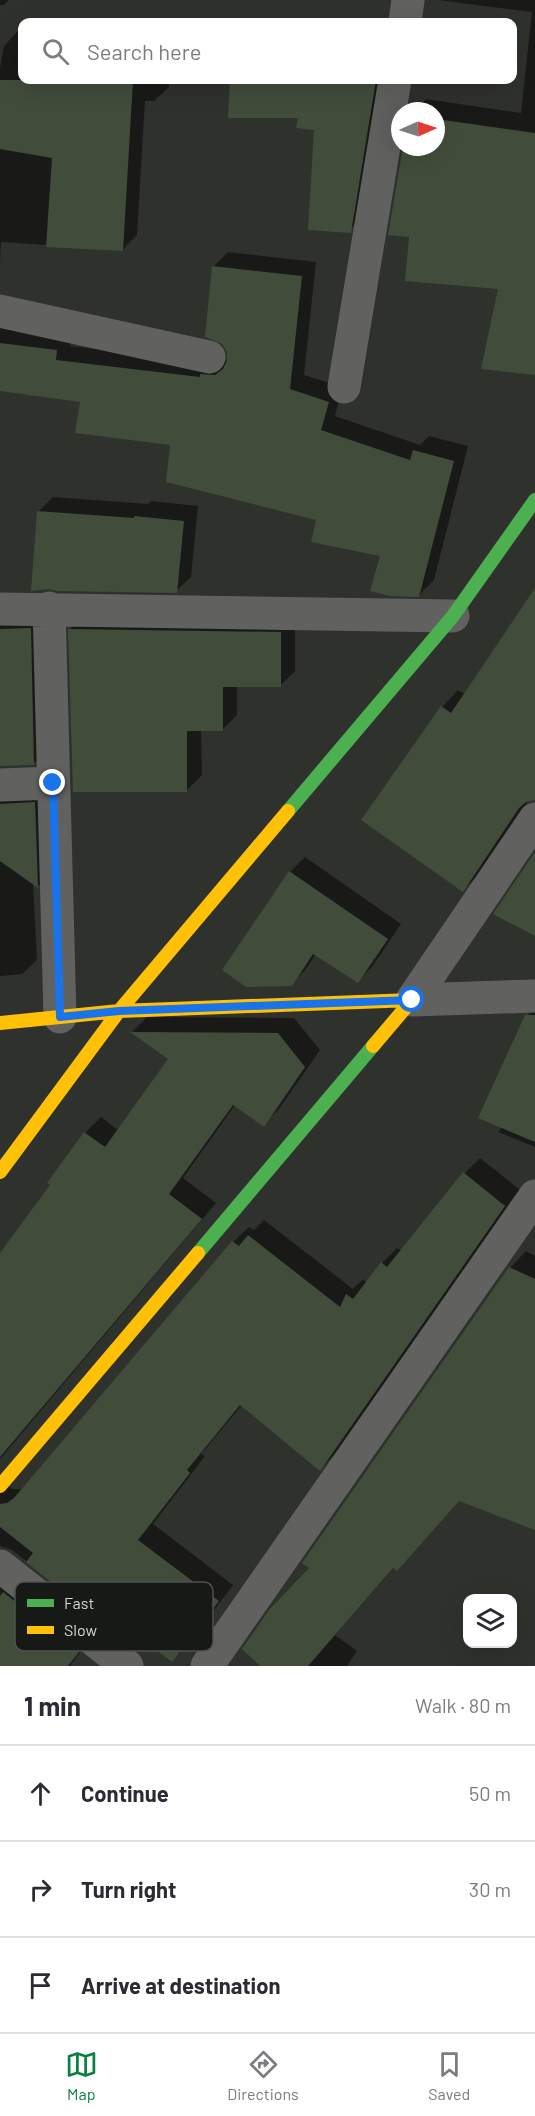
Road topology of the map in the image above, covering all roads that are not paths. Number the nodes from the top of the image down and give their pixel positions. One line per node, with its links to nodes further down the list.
1 (408, 0): 2 (street)
2 (406, 18)
3 (394, 84): 6 (street)
4 (0, 311): 5 (street)
5 (209, 357)
6 (344, 387)
7 (535, 500): 10 (street)
8 (48, 608): 9 (street); 10 (street); 11 (street)
9 (0, 609)
10 (453, 616): 16 (street)
11 (53, 783): 12 (street); 17 (street)
12 (0, 785)
13 (535, 819): 15 (street)
14 (535, 996): 15 (street)
15 (412, 1000): 16 (street); 21 (street)
16 (119, 1011): 17 (street); 19 (street)
17 (60, 1017): 18 (street)
18 (0, 1023)
19 (0, 1172)
20 (535, 1196): 26 (street)
21 (0, 1486)
22 (0, 1566): 23 (street)
23 (20, 1582)
24 (108, 1651): 25 (street)
25 (127, 1666)
26 (207, 1666)

